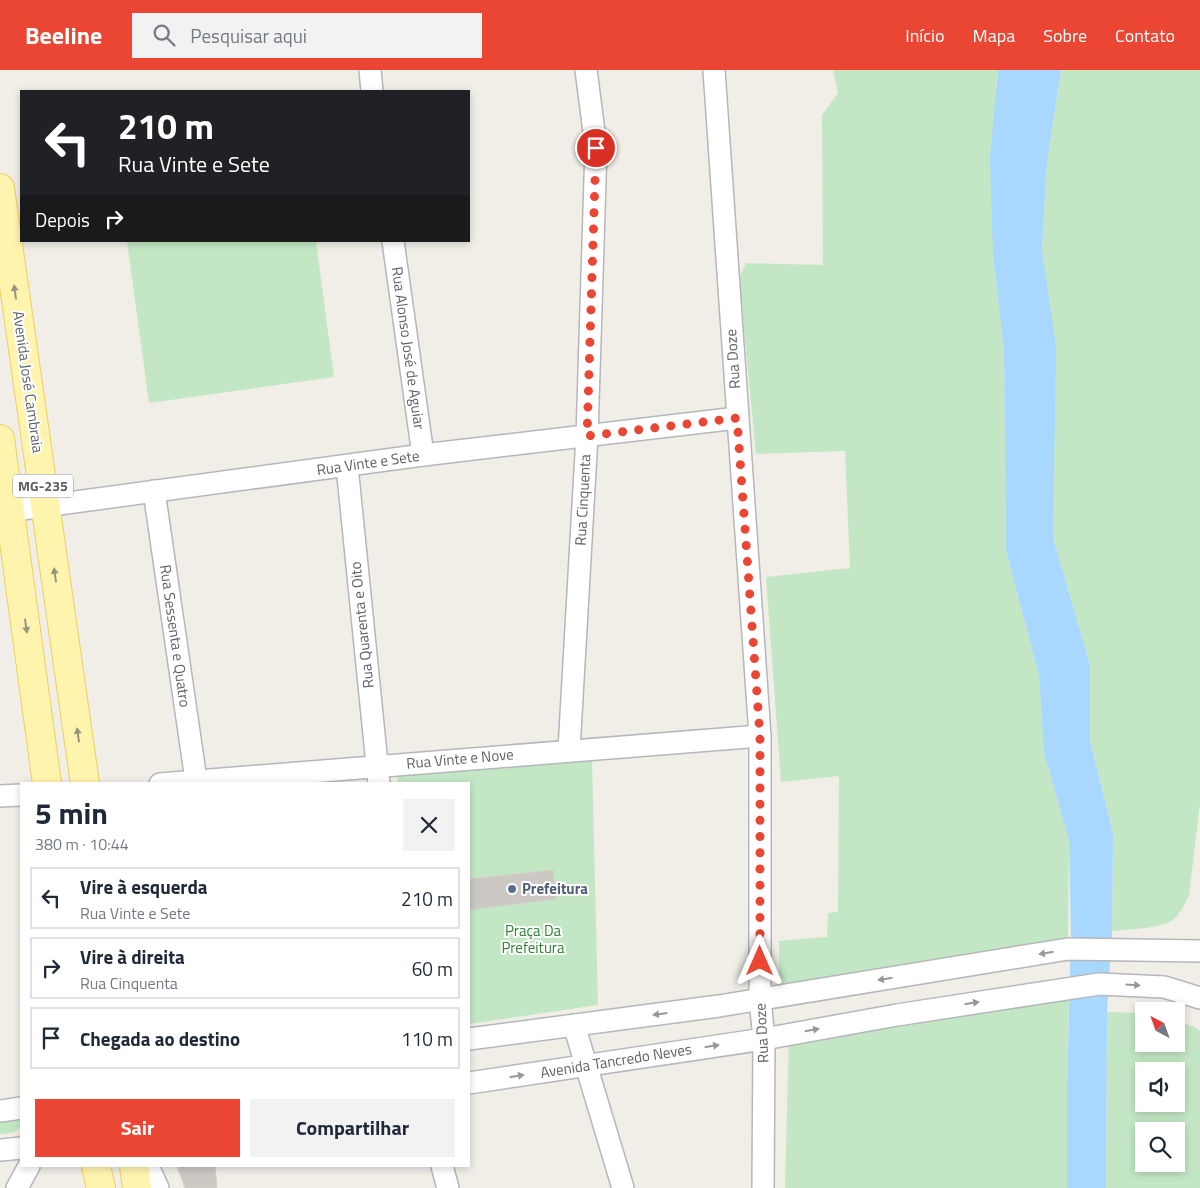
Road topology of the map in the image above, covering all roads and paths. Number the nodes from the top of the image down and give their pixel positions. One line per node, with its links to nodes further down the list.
1 (370, 70): 4 (street)
2 (586, 70): 8 (street, Rua Cinquenta)
3 (714, 70): 7 (street, Rua Doze)
4 (372, 90)
5 (0, 188): 13 (main road, Avenida José Cambraia / MG-235, one-way to 5)
6 (394, 242): 10 (street, Rua Alonso José de Aguiar)
7 (737, 418): 8 (street, Rua Vinte e Sete); 15 (street, Rua Doze)
8 (587, 436): 10 (street, Rua Vinte e Sete); 16 (street, Rua Cinquenta)
9 (0, 439): 14 (main road, MG-235)
10 (423, 455): 11 (street, Rua Vinte e Sete)
11 (346, 466): 12 (street, Rua Vinte e Sete); 17 (street, Rua Quarenta e Oito)
12 (154, 491): 13 (street, Rua Vinte e Sete); 18 (street, Rua Sessenta e Quatro)
13 (46, 506): 14 (street, Rua Vinte e Sete); 20 (main road, Avenida José Cambraia / MG-235, one-way to 13)
14 (5, 511): 19 (main road, MG-235, one-way to 19)
15 (760, 736): 16 (street, Rua Vinte e Nove); 26 (street, Rua Doze)
16 (569, 750): 17 (street, Rua Vinte e Nove)
17 (377, 775): 18 (street, Rua Vinte e Nove)
18 (196, 780): 21 (street, Rua Vinte e Nove)
19 (47, 782)
20 (85, 782)
21 (178, 782)
22 (20, 795): 23 (street)
23 (0, 796)
24 (1200, 951): 26 (street, one-way to 26)
25 (1200, 998): 29 (street, Avenida Tancredo Neves, one-way to 25)
26 (760, 999): 27 (street, one-way to 27); 29 (street, Rua Doze)
27 (574, 1025): 28 (street); 30 (street)
28 (470, 1039)
29 (764, 1039): 30 (street, Avenida Tancredo Neves, one-way to 29); 47 (street, Rua Doze)
30 (585, 1066): 31 (street, Avenida Tancredo Neves, one-way to 30); 46 (street)
31 (470, 1083)
32 (20, 1108): 33 (street)
33 (0, 1111)
34 (20, 1148): 35 (street)
35 (0, 1150)
36 (28, 1167): 41 (street)
37 (96, 1167): 42 (main road)
38 (134, 1167): 43 (main road)
39 (148, 1167): 44 (street)
40 (442, 1167): 45 (street)
41 (17, 1188)
42 (101, 1188)
43 (136, 1188)
44 (158, 1188)
45 (448, 1188)
46 (623, 1188)
47 (764, 1188)

